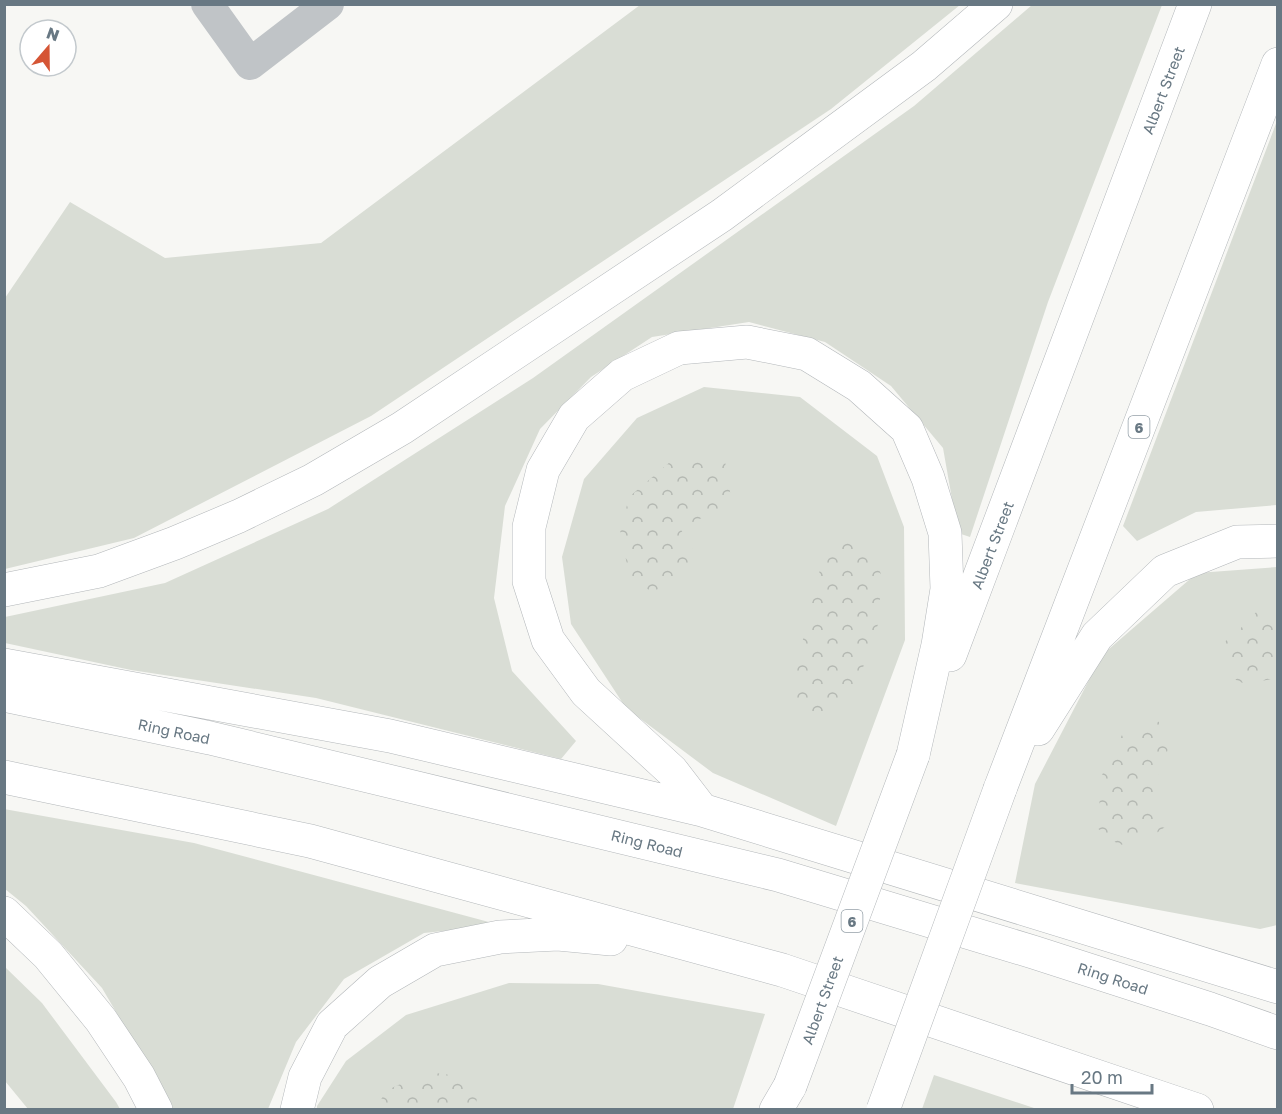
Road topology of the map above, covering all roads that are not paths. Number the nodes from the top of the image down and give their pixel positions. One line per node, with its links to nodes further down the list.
1 (207, 4): 2 (street)
2 (328, 4)
3 (996, 4): 7 (highway)
4 (1195, 4): 10 (highway, Albert Street / 6)
5 (1278, 64): 12 (highway, 6)
6 (1278, 541): 12 (highway)
7 (4, 590)
8 (4, 665): 13 (highway)
9 (4, 695): 19 (highway, Ring Road)
10 (913, 755): 13 (highway); 20 (highway, Albert Street / 6, bridge)
11 (4, 777): 16 (highway)
12 (1000, 789): 23 (highway, 6, bridge)
13 (702, 810): 17 (highway)
14 (4, 913): 21 (highway)
15 (1278, 962): 17 (highway)
16 (782, 970): 22 (highway); 24 (highway)
17 (1236, 974): 18 (highway)
18 (1278, 987)
19 (1278, 1033)
20 (783, 1098)
21 (156, 1110)
22 (297, 1110)
23 (883, 1110)
24 (1197, 1110)

